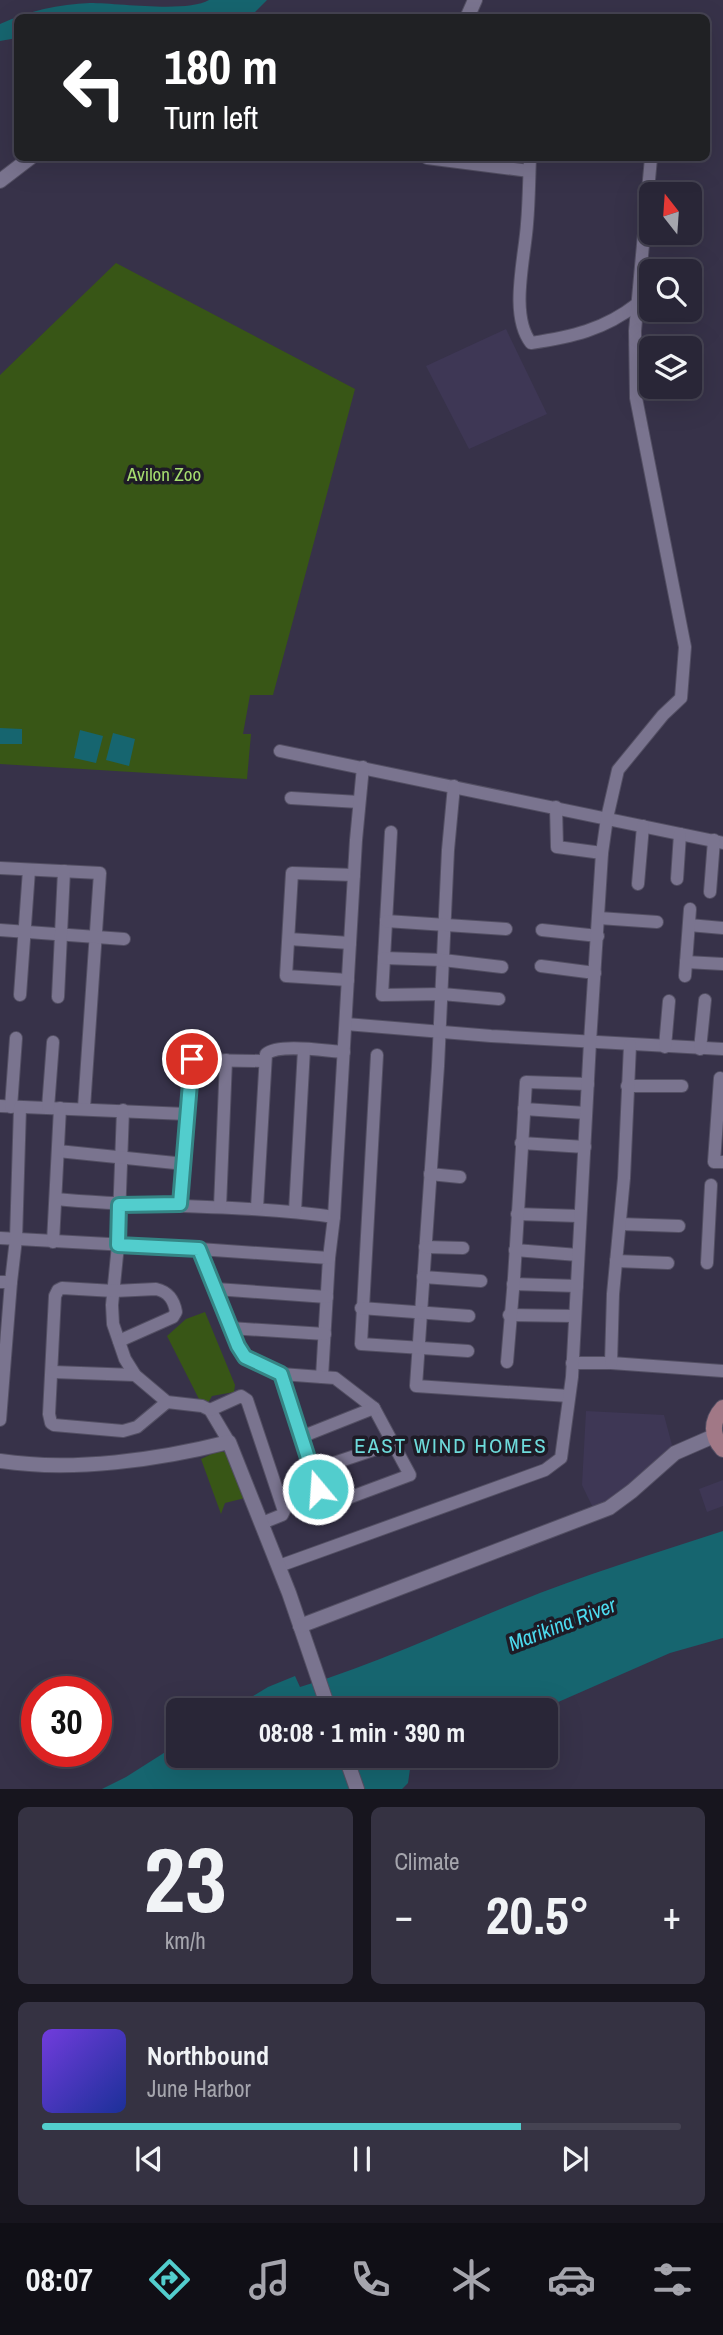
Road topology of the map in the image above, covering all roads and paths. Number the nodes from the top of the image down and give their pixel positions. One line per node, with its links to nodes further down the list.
1 (26, 161): 5 (street)
2 (478, 161): 4 (street)
3 (651, 161): 6 (street)
4 (530, 164): 6 (street)
5 (0, 181)
6 (637, 304): 13 (street)
7 (280, 751): 8 (street)
8 (363, 767): 9 (street); 11 (street)
9 (454, 786): 12 (street); 31 (street)
10 (291, 798): 11 (street)
11 (359, 802): 22 (street)
12 (556, 807): 13 (street); 18 (street)
13 (607, 818): 14 (street); 18 (street)
14 (643, 826): 16 (street); 24 (street)
15 (391, 832): 28 (street)
16 (680, 834): 17 (street); 23 (street)
17 (718, 842): 25 (street)
18 (602, 853): 27 (street)
19 (0, 868): 20 (street)
20 (29, 870): 21 (street); 36 (street)
21 (64, 871): 37 (street); 38 (street)
22 (354, 875): 41 (street); 42 (street)
23 (677, 879)
24 (638, 884)
25 (710, 892)
26 (690, 909): 30 (street)
27 (599, 918): 29 (street); 39 (street)
28 (386, 921): 31 (street); 43 (street)
29 (657, 922)
30 (689, 925): 32 (street); 45 (street)
31 (445, 926): 33 (street); 44 (street)
32 (723, 928)
33 (506, 929)
34 (0, 930): 36 (street)
35 (542, 930): 39 (street)
36 (24, 933): 37 (street); 53 (street)
37 (61, 935): 38 (street); 54 (street)
38 (96, 936): 40 (street); 79 (street)
39 (598, 936): 49 (street)
40 (124, 939)
41 (289, 939): 42 (street); 51 (street)
42 (350, 943): 51 (street)
43 (384, 958): 44 (street); 52 (street)
44 (443, 960): 48 (street); 52 (street)
45 (686, 961): 46 (street); 50 (street)
46 (723, 964)
47 (541, 965): 49 (street)
48 (502, 967)
49 (595, 973): 62 (street)
50 (685, 976)
51 (348, 980): 58 (street)
52 (442, 994): 55 (street); 59 (street)
53 (20, 995)
54 (58, 997)
55 (499, 999)
56 (705, 1000): 65 (street)
57 (669, 1001): 64 (street)
58 (346, 1024): 59 (street); 68 (street)
59 (440, 1031): 62 (street); 91 (street)
60 (16, 1038): 77 (street)
61 (53, 1042): 78 (street)
62 (590, 1042): 63 (street); 73 (street)
63 (630, 1045): 64 (street); 74 (street)
64 (664, 1046): 65 (street)
65 (700, 1048): 67 (street)
66 (304, 1049): 68 (street); 71 (street); 99 (street)
67 (723, 1049)
68 (344, 1052): 102 (street)
69 (377, 1055): 128 (street)
70 (226, 1060): 71 (street); 83 (street); 97 (street)
71 (264, 1061): 98 (street)
72 (720, 1079): 76 (street)
73 (588, 1084): 81 (street); 82 (street)
74 (627, 1086): 75 (street); 103 (street)
75 (682, 1086)
76 (721, 1094): 84 (street)
77 (10, 1106): 78 (street); 108 (street)
78 (54, 1108): 79 (street); 87 (street)
79 (84, 1108): 80 (street)
80 (123, 1110): 83 (street); 88 (street)
81 (524, 1110): 82 (street); 85 (street)
82 (586, 1113): 86 (street)
83 (186, 1114): 90 (street)
84 (720, 1126): 89 (street)
85 (521, 1143): 86 (street); 100 (street)
86 (585, 1147): 101 (street)
87 (58, 1151): 88 (street); 94 (street)
88 (120, 1157): 90 (street); 96 (street)
89 (723, 1162)
90 (185, 1164): 95 (street)
91 (430, 1174): 92 (street); 111 (street)
92 (460, 1177)
93 (715, 1193): 105 (street)
94 (57, 1199): 96 (street); 109 (street)
95 (180, 1204): 96 (street); 97 (street)
96 (119, 1205): 110 (street)
97 (219, 1207): 98 (street)
98 (257, 1208): 99 (street)
99 (295, 1211): 102 (street)
100 (517, 1214): 101 (street); 114 (street)
101 (579, 1216): 115 (street)
102 (334, 1217): 116 (street)
103 (620, 1224): 104 (street); 117 (street)
104 (679, 1226)
105 (709, 1232): 106 (street); 119 (street)
106 (723, 1232)
107 (0, 1238): 108 (street)
108 (16, 1239): 109 (street); 122 (street)
109 (53, 1242): 110 (street)
110 (118, 1245): 113 (street); 126 (street)
111 (425, 1247): 112 (street); 120 (street)
112 (463, 1248)
113 (199, 1249): 116 (street); 125 (street)
114 (515, 1250): 115 (street); 123 (street)
115 (578, 1255): 124 (street)
116 (329, 1258): 127 (street)
117 (616, 1261): 118 (street); 140 (street)
118 (668, 1263)
119 (707, 1263)
120 (423, 1277): 121 (street); 129 (street)
121 (481, 1281)
122 (6, 1282): 151 (street)
123 (513, 1284): 124 (street); 130 (street)
124 (577, 1286): 132 (street)
125 (216, 1289): 127 (street); 133 (street)
126 (114, 1291): 135 (street); 135 (street); 142 (street)
127 (327, 1297): 134 (street)
128 (361, 1308): 129 (street); 136 (street)
129 (421, 1312): 131 (street); 136 (street)
130 (509, 1315): 132 (street); 138 (street)
131 (469, 1316)
132 (575, 1316): 139 (street)
133 (230, 1328): 134 (street); 143 (street)
134 (325, 1334): 145 (street)
135 (119, 1341): 144 (street)
136 (419, 1348): 137 (street); 146 (street)
137 (468, 1351)
138 (507, 1362)
139 (572, 1363): 140 (street); 146 (street)
140 (611, 1363): 141 (street)
141 (723, 1371)
142 (53, 1372): 144 (street); 147 (street)
143 (281, 1374): 145 (street); 152 (street)
144 (135, 1375): 147 (street)
145 (323, 1377): 148 (street)
146 (569, 1396): 159 (street)
147 (167, 1402): 150 (street)
148 (374, 1408): 152 (street); 155 (street)
149 (723, 1408): 154 (main road)
150 (210, 1410): 153 (street); 158 (street)
151 (0, 1420)
152 (301, 1437): 157 (street)
153 (229, 1442): 156 (street); 158 (street)
154 (719, 1442): 160 (street)
155 (394, 1443): 157 (street); 157 (street)
156 (0, 1461)
157 (313, 1470)
158 (262, 1523): 159 (street)
159 (279, 1566): 160 (street)
160 (300, 1626): 161 (street)
161 (325, 1698)
162 (350, 1768): 163 (street)
163 (357, 1789)

